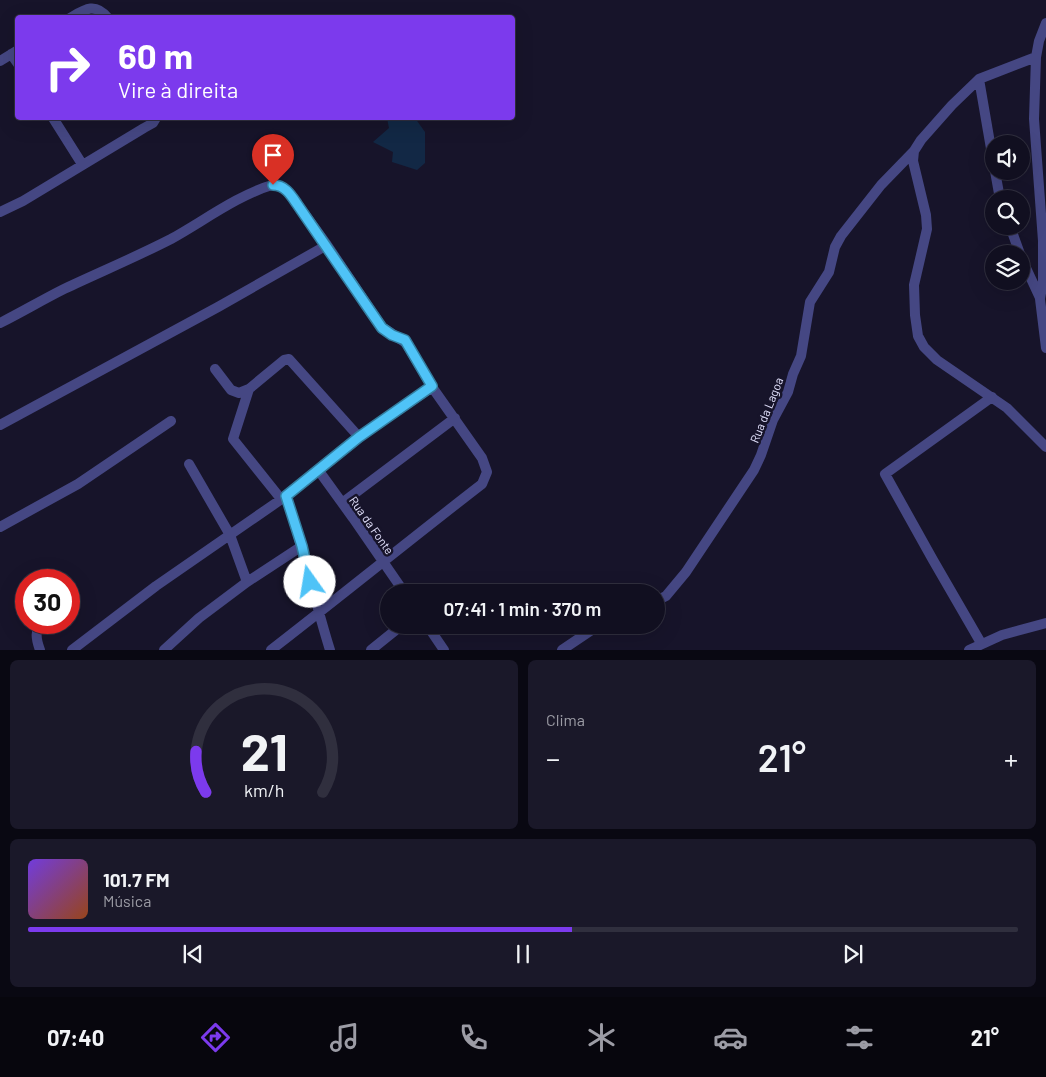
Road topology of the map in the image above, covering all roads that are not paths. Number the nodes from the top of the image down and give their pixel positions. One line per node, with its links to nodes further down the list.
1 (75, 15): 2 (street)
2 (106, 15)
3 (1046, 23): 5 (street)
4 (14, 52): 6 (street)
5 (1036, 57): 7 (street); 13 (street)
6 (0, 62)
7 (979, 79): 10 (street); 11 (street, Rua da Lagoa)
8 (54, 120): 12 (street)
9 (154, 120): 12 (street)
10 (989, 135)
11 (914, 151): 23 (street); 39 (street, Rua da Lagoa)
12 (82, 164): 14 (street)
13 (1042, 180): 17 (street)
14 (0, 212)
15 (327, 245): 18 (street); 21 (street); 26 (street)
16 (1030, 276): 17 (street)
17 (1040, 299): 19 (street)
18 (0, 323)
19 (1046, 348)
20 (215, 369): 22 (street)
21 (432, 386): 24 (street); 27 (street)
22 (249, 389): 27 (street); 31 (street)
23 (992, 397): 28 (street); 46 (street)
24 (455, 418): 32 (street); 36 (street)
25 (171, 421): 33 (street)
26 (0, 425)
27 (359, 437): 30 (street)
28 (1046, 447)
29 (189, 464): 34 (street)
30 (318, 471): 31 (street); 32 (street, Rua da Fonte)
31 (284, 498): 34 (street); 35 (street)
32 (342, 503): 36 (street, Rua da Fonte)
33 (0, 527)
34 (230, 535): 37 (street); 48 (street)
35 (302, 546): 37 (street); 40 (street)
36 (382, 561): 38 (street, Rua da Fonte); 40 (street)
37 (247, 582): 49 (street)
38 (398, 584)
39 (665, 596)
40 (318, 614): 50 (street); 51 (street)
41 (1046, 623): 46 (street)
42 (36, 634): 47 (street)
43 (391, 634): 52 (street)
44 (434, 634): 53 (street)
45 (585, 634): 54 (street)
46 (981, 643): 55 (street)
47 (40, 650)
48 (72, 650)
49 (164, 650)
50 (271, 650)
51 (330, 650)
52 (371, 650)
53 (444, 650)
54 (562, 650)
55 (969, 650)

